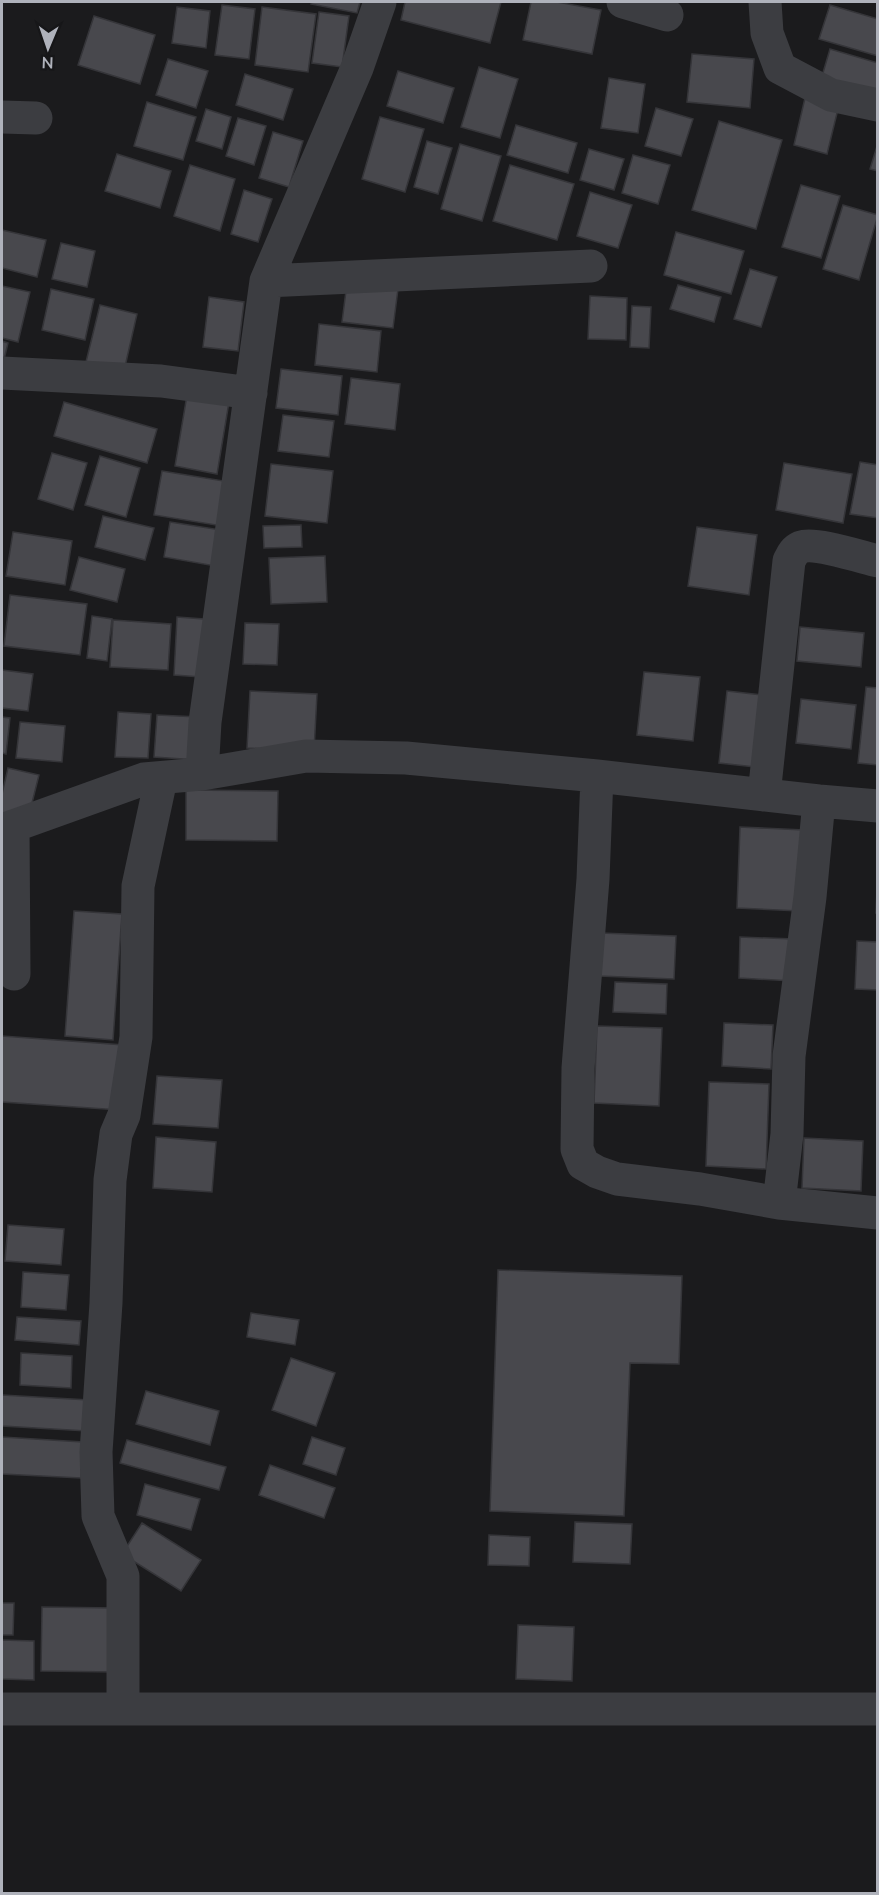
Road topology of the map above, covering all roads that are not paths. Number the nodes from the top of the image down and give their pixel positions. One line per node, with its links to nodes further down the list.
1 (380, 2): 9 (street)
2 (623, 2): 4 (street)
3 (765, 2): 5 (street)
4 (667, 15)
5 (878, 105)
6 (2, 117): 7 (street)
7 (36, 118)
8 (591, 266): 9 (street)
9 (266, 281): 11 (street)
10 (2, 373): 11 (street)
11 (251, 393): 13 (street)
12 (878, 561): 16 (street)
13 (202, 774): 14 (street); 15 (street)
14 (597, 776): 16 (street); 21 (street)
15 (161, 779): 19 (street); 24 (street)
16 (764, 795): 17 (street)
17 (819, 801): 18 (street); 21 (street)
18 (878, 806)
19 (7, 828): 20 (street)
20 (14, 974)
21 (779, 1203): 22 (street)
22 (878, 1213)
23 (2, 1709): 24 (street)
24 (123, 1709): 25 (street)
25 (878, 1709)

